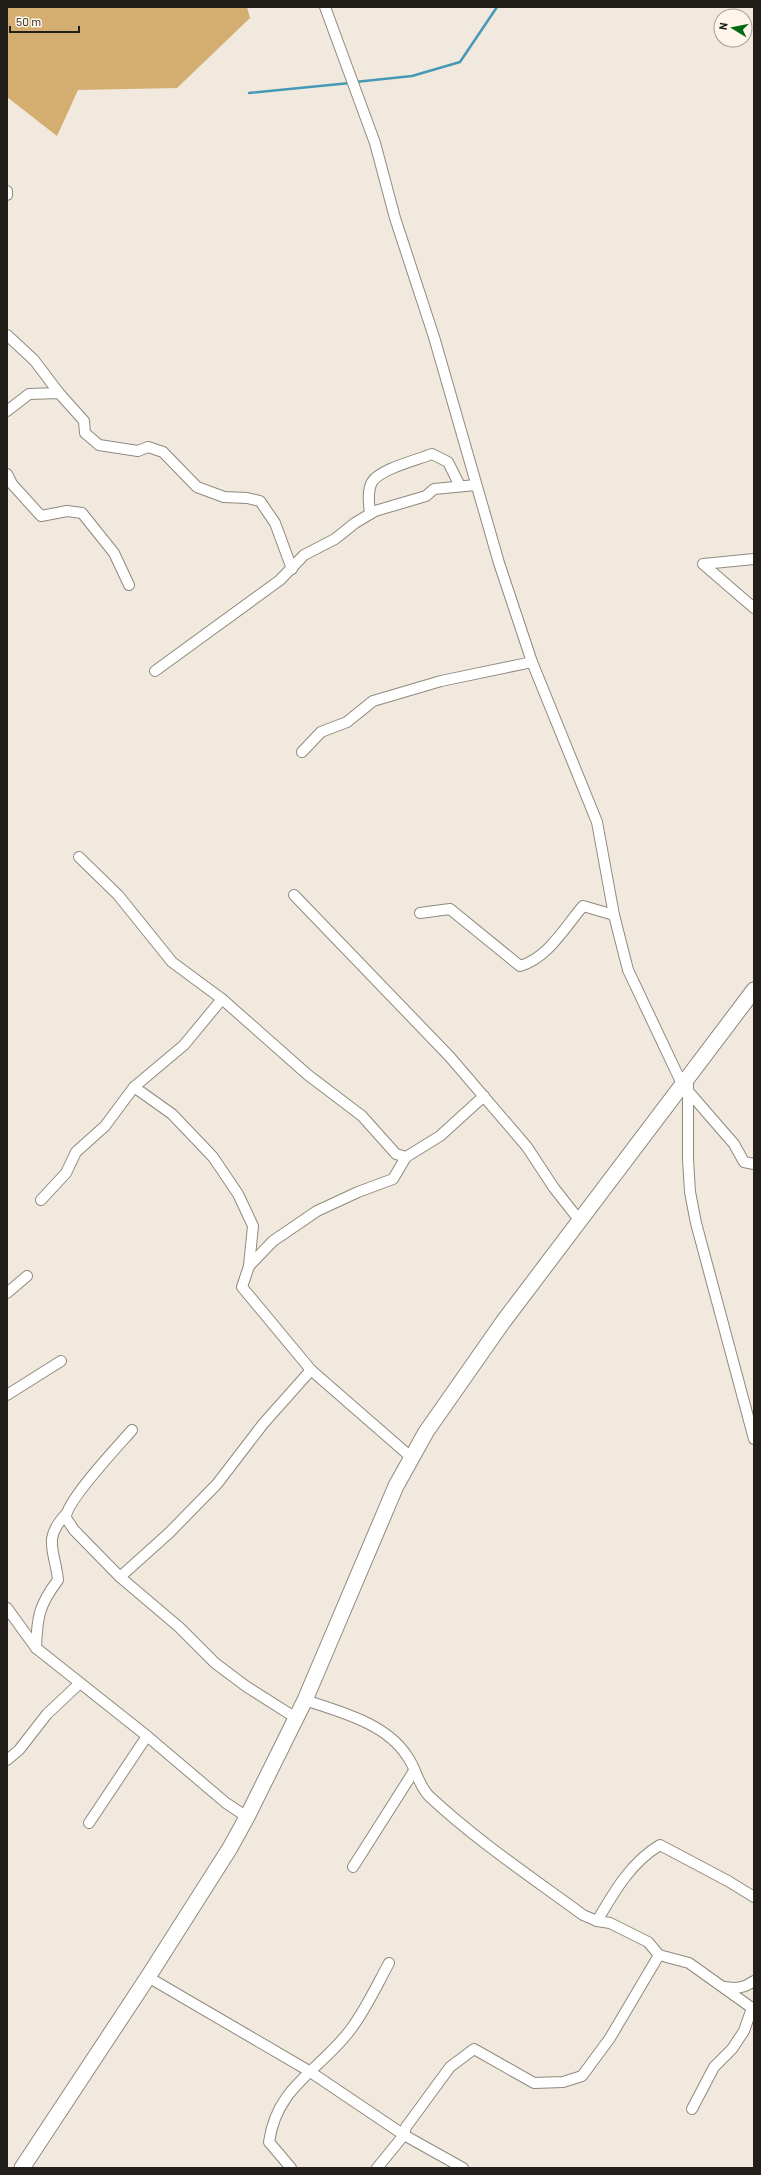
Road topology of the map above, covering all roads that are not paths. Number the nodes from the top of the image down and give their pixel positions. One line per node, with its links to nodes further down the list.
1 (326, 7): 8 (street)
2 (7, 191): 3 (street)
3 (7, 195)
4 (7, 335): 5 (street)
5 (59, 393): 6 (street); 12 (street)
6 (7, 411)
7 (7, 474): 13 (street)
8 (476, 485): 9 (street); 15 (street)
9 (460, 486): 10 (street); 10 (street)
10 (370, 514): 12 (street)
11 (754, 559): 14 (street)
12 (292, 569): 16 (street)
13 (128, 585)
14 (754, 608)
15 (532, 662): 17 (street); 21 (street)
16 (155, 671)
17 (302, 752)
18 (79, 857): 23 (street)
19 (294, 895): 26 (street)
20 (420, 913): 21 (street)
21 (614, 915): 24 (street)
22 (754, 990): 24 (main road)
23 (222, 999): 25 (street); 27 (street)
24 (686, 1084): 28 (street); 30 (main road); 38 (street)
25 (134, 1087): 29 (street); 31 (street)
26 (484, 1096): 27 (street); 30 (street)
27 (406, 1157): 31 (street)
28 (754, 1164)
29 (41, 1200)
30 (580, 1221): 39 (main road)
31 (249, 1266): 35 (street)
32 (27, 1276): 33 (street)
33 (7, 1293)
34 (61, 1361): 36 (street)
35 (311, 1370): 39 (street); 41 (street)
36 (7, 1395)
37 (132, 1430): 40 (street)
38 (754, 1439)
39 (412, 1458): 45 (main road)
40 (66, 1514): 41 (street); 43 (street)
41 (120, 1577): 46 (street)
42 (7, 1608): 43 (street)
43 (36, 1648): 44 (street)
44 (80, 1683): 47 (street); 48 (street)
45 (305, 1700): 46 (main road); 49 (street)
46 (296, 1718): 50 (main road)
47 (147, 1736): 50 (street); 51 (street)
48 (7, 1760)
49 (414, 1771): 52 (street); 54 (street)
50 (247, 1817): 57 (main road)
51 (89, 1823)
52 (353, 1867)
53 (754, 1897): 54 (street)
54 (597, 1921): 55 (street)
55 (659, 1955): 59 (street); 63 (street)
56 (389, 1963): 61 (street)
57 (148, 1976): 61 (street); 64 (main road)
58 (754, 1981): 59 (street)
59 (723, 1986): 60 (street)
60 (753, 2009): 62 (street)
61 (309, 2071): 63 (street); 65 (street)
62 (692, 2109)
63 (404, 2135): 66 (street); 67 (street)
64 (22, 2168)
65 (291, 2168)
66 (377, 2168)
67 (463, 2168)

